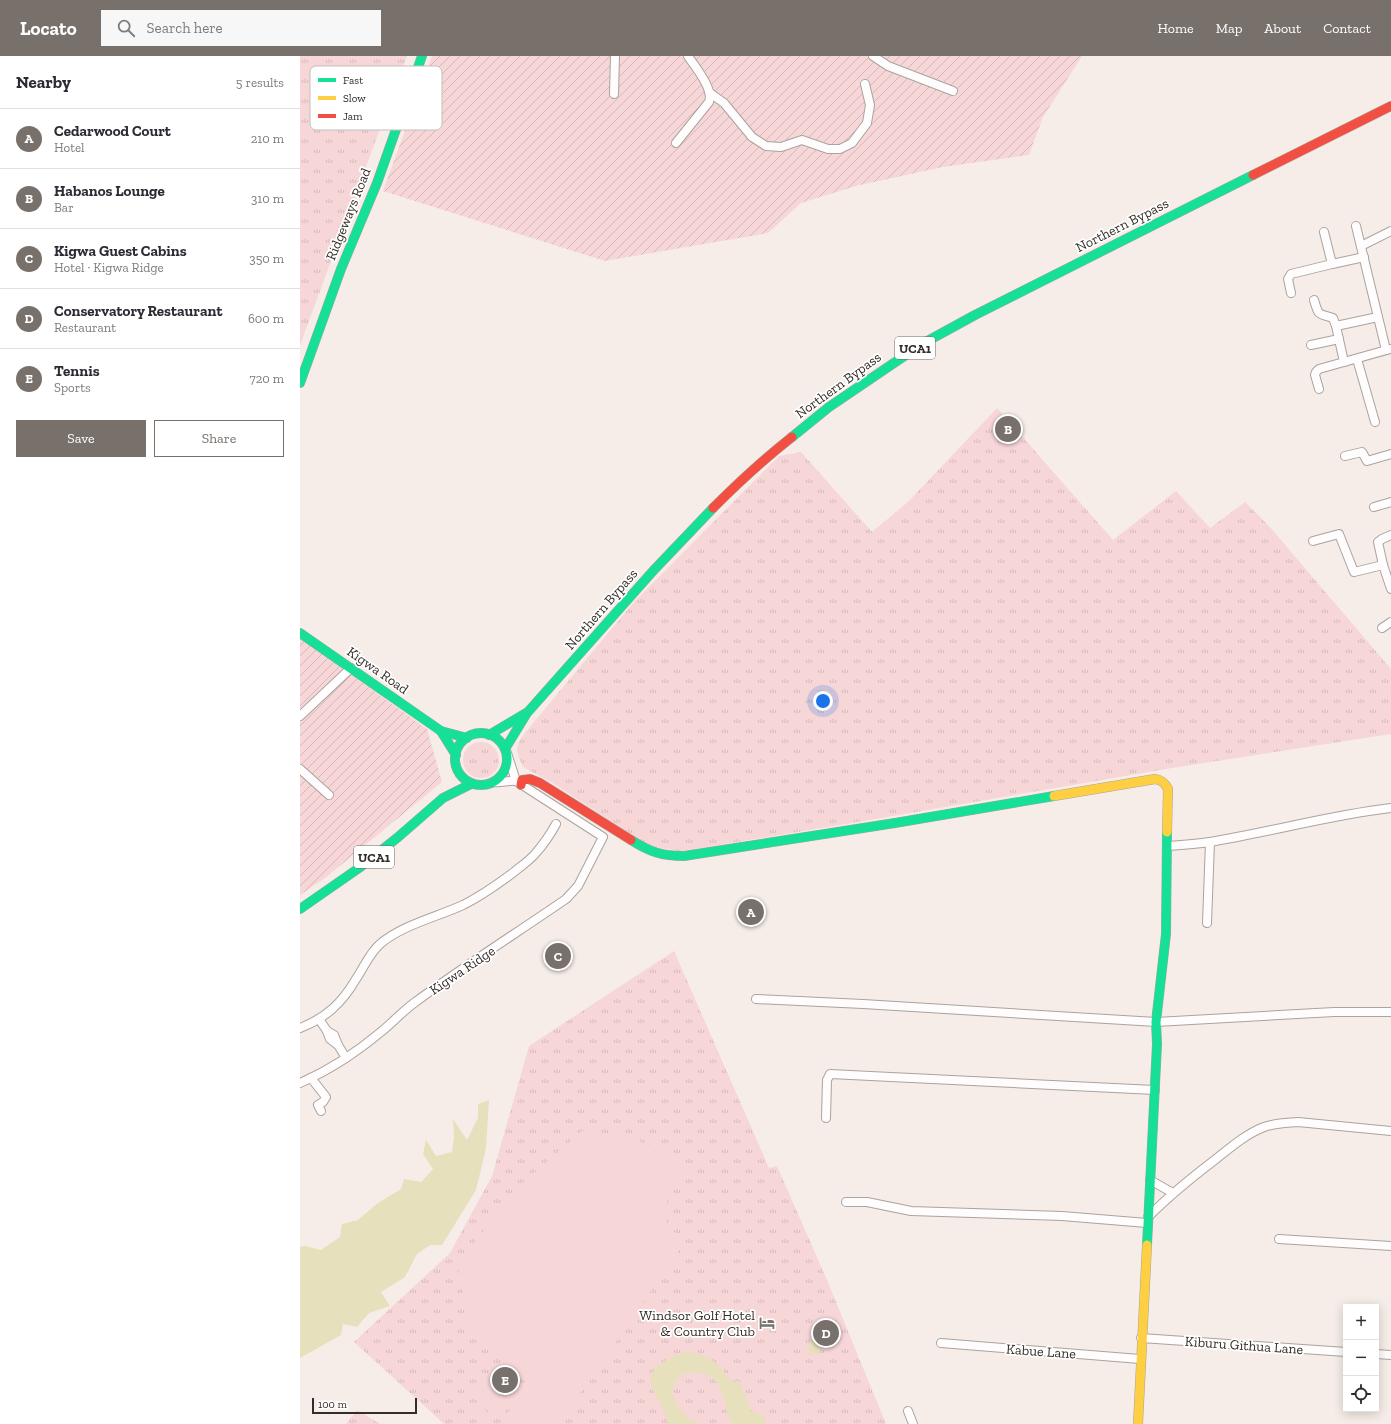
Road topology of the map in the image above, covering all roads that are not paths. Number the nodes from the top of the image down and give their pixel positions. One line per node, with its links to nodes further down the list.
1 (422, 56): 5 (street, Ridgeways Road)
2 (615, 56): 9 (street)
3 (688, 56): 8 (street)
4 (873, 56): 7 (street)
5 (418, 66)
6 (865, 84): 8 (street)
7 (953, 91)
8 (710, 93): 12 (street)
9 (614, 94)
10 (1391, 106): 43 (street, Northern Bypass / UCA1)
11 (396, 130): 28 (street, Ridgeways Road)
12 (676, 143)
13 (1356, 226): 16 (street)
14 (1391, 231): 16 (street)
15 (1324, 232): 18 (street)
16 (1361, 246): 17 (street)
17 (1364, 257): 18 (street); 21 (street)
18 (1332, 264): 19 (street)
19 (1291, 293)
20 (1314, 300): 22 (street)
21 (1378, 317): 22 (street); 25 (street)
22 (1336, 326): 23 (street)
23 (1339, 339): 24 (street); 27 (street)
24 (1311, 346)
25 (1389, 350): 26 (street)
26 (1357, 359): 27 (street); 30 (street)
27 (1344, 362): 29 (street)
28 (300, 383)
29 (1320, 389)
30 (1375, 422)
31 (1391, 454): 32 (street)
32 (1344, 456)
33 (1391, 502): 34 (street)
34 (1374, 507)
35 (1391, 535): 37 (street)
36 (1313, 541): 37 (street)
37 (1383, 565): 38 (street)
38 (1391, 589)
39 (1391, 622): 40 (street)
40 (1382, 628)
41 (300, 633): 42 (street, Kigwa Road)
42 (351, 668): 44 (street); 45 (street, Kigwa Road)
43 (528, 712): 46 (street, UCA1); 48 (street, UCA1)
44 (300, 716)
45 (441, 730): 47 (street); 49 (street)
46 (489, 735): 47 (street); 48 (street)
47 (468, 738): 49 (street)
48 (506, 751): 52 (street); 53 (street)
49 (456, 755): 51 (street)
50 (300, 769): 55 (street)
51 (458, 772): 54 (street); 56 (street, UCA1)
52 (494, 782): 53 (street); 54 (street)
53 (518, 783): 60 (street); 68 (street, Kigwa Ridge)
54 (471, 784): 56 (street, UCA1)
55 (329, 795)
56 (443, 798): 61 (street, UCA1)
57 (1391, 808): 59 (street)
58 (556, 824): 65 (street)
59 (1210, 842): 60 (street); 62 (street)
60 (1168, 846): 66 (street)
61 (300, 909)
62 (1207, 923)
63 (756, 999): 66 (street)
64 (1391, 1012): 66 (street)
65 (319, 1019): 67 (street); 68 (street)
66 (1156, 1022): 71 (street)
67 (300, 1028)
68 (346, 1058): 69 (street, Kigwa Ridge)
69 (311, 1078): 70 (street, Kigwa Ridge); 72 (street)
70 (300, 1083)
71 (1155, 1090): 73 (street); 75 (street)
72 (321, 1111)
73 (826, 1118)
74 (1391, 1130): 76 (street)
75 (1150, 1180): 76 (street); 78 (street)
76 (1173, 1193): 78 (street)
77 (846, 1202): 78 (street)
78 (1147, 1220): 81 (street)
79 (1279, 1239): 80 (street)
80 (1391, 1246)
81 (1141, 1338): 83 (street, Kiburu Githua Lane); 86 (street)
82 (942, 1343): 86 (street, Kabue Lane)
83 (1343, 1352)
84 (1379, 1354): 85 (street)
85 (1391, 1355)
86 (1140, 1358): 89 (street)
87 (908, 1411): 88 (street)
88 (913, 1424)
89 (1138, 1424)

